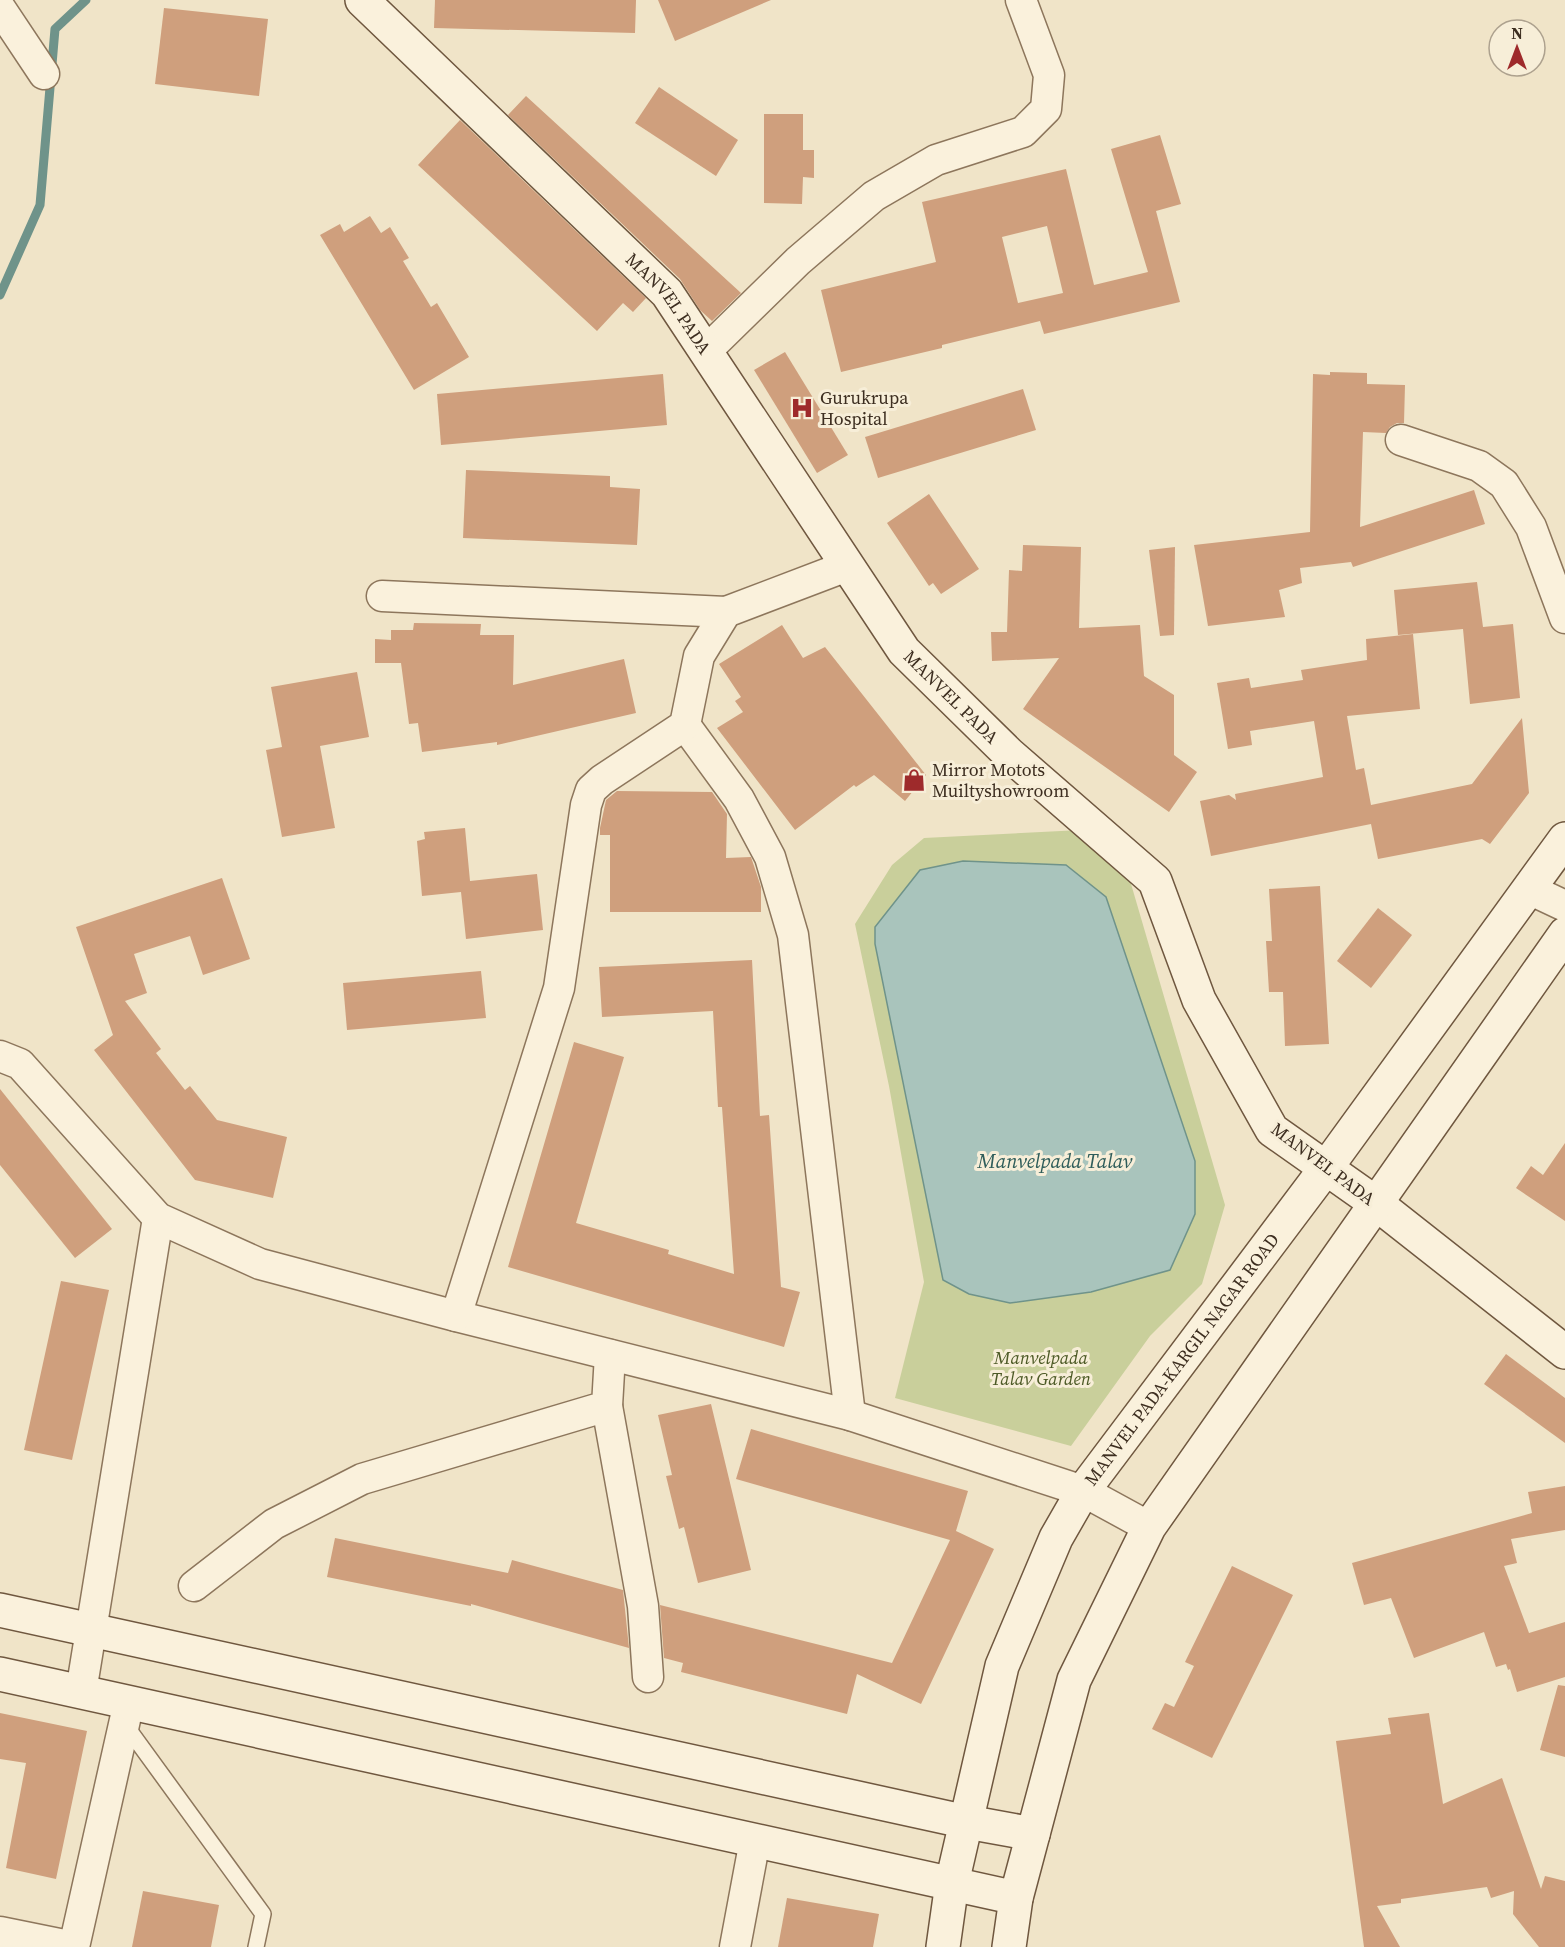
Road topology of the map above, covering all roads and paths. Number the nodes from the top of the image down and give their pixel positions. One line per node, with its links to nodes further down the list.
1 (362, 0): 5 (street, MANVEL PADA)
2 (1021, 0): 5 (street)
3 (0, 8): 4 (street)
4 (44, 74)
5 (705, 352): 7 (street, MANVEL PADA)
6 (1401, 440): 10 (street)
7 (847, 566): 9 (street); 17 (street, MANVEL PADA)
8 (382, 596): 9 (street)
9 (726, 612): 11 (street)
10 (1565, 618)
11 (685, 725): 20 (street); 24 (street)
12 (1565, 839): 13 (street, MANVEL PADA-KARGIL NAGAR ROAD)
13 (1529, 889): 14 (street); 17 (street, MANVEL PADA-KARGIL NAGAR ROAD)
14 (1565, 906)
15 (1565, 934): 18 (street)
16 (0, 1056): 19 (street)
17 (1326, 1168): 18 (street, MANVEL PADA); 25 (street, MANVEL PADA-KARGIL NAGAR ROAD)
18 (1377, 1204): 21 (street, MANVEL PADA); 26 (street)
19 (158, 1218): 20 (street); 29 (street)
20 (456, 1316): 22 (street)
21 (1565, 1352)
22 (610, 1355): 23 (street); 24 (street)
23 (607, 1406): 27 (street); 31 (street)
24 (850, 1416): 25 (street)
25 (1083, 1491): 26 (street); 34 (street, MANVEL PADA-KARGIL NAGAR ROAD)
26 (1149, 1527): 35 (street)
27 (194, 1586)
28 (0, 1610): 29 (street)
29 (91, 1630): 32 (street); 34 (street)
30 (0, 1674): 32 (street)
31 (648, 1677)
32 (81, 1692): 33 (street)
33 (127, 1713): 36 (street); 40 (street); 41 (lane)
34 (967, 1822): 35 (street); 37 (street, MANVEL PADA-KARGIL NAGAR ROAD)
35 (1033, 1834): 38 (street)
36 (755, 1840): 37 (street); 42 (street)
37 (952, 1883): 38 (street); 43 (street, MANVEL PADA-KARGIL NAGAR ROAD)
38 (1016, 1898): 44 (street)
39 (0, 1932): 40 (street)
40 (74, 1947)
41 (256, 1947)
42 (735, 1947)
43 (943, 1947)
44 (1009, 1947)

